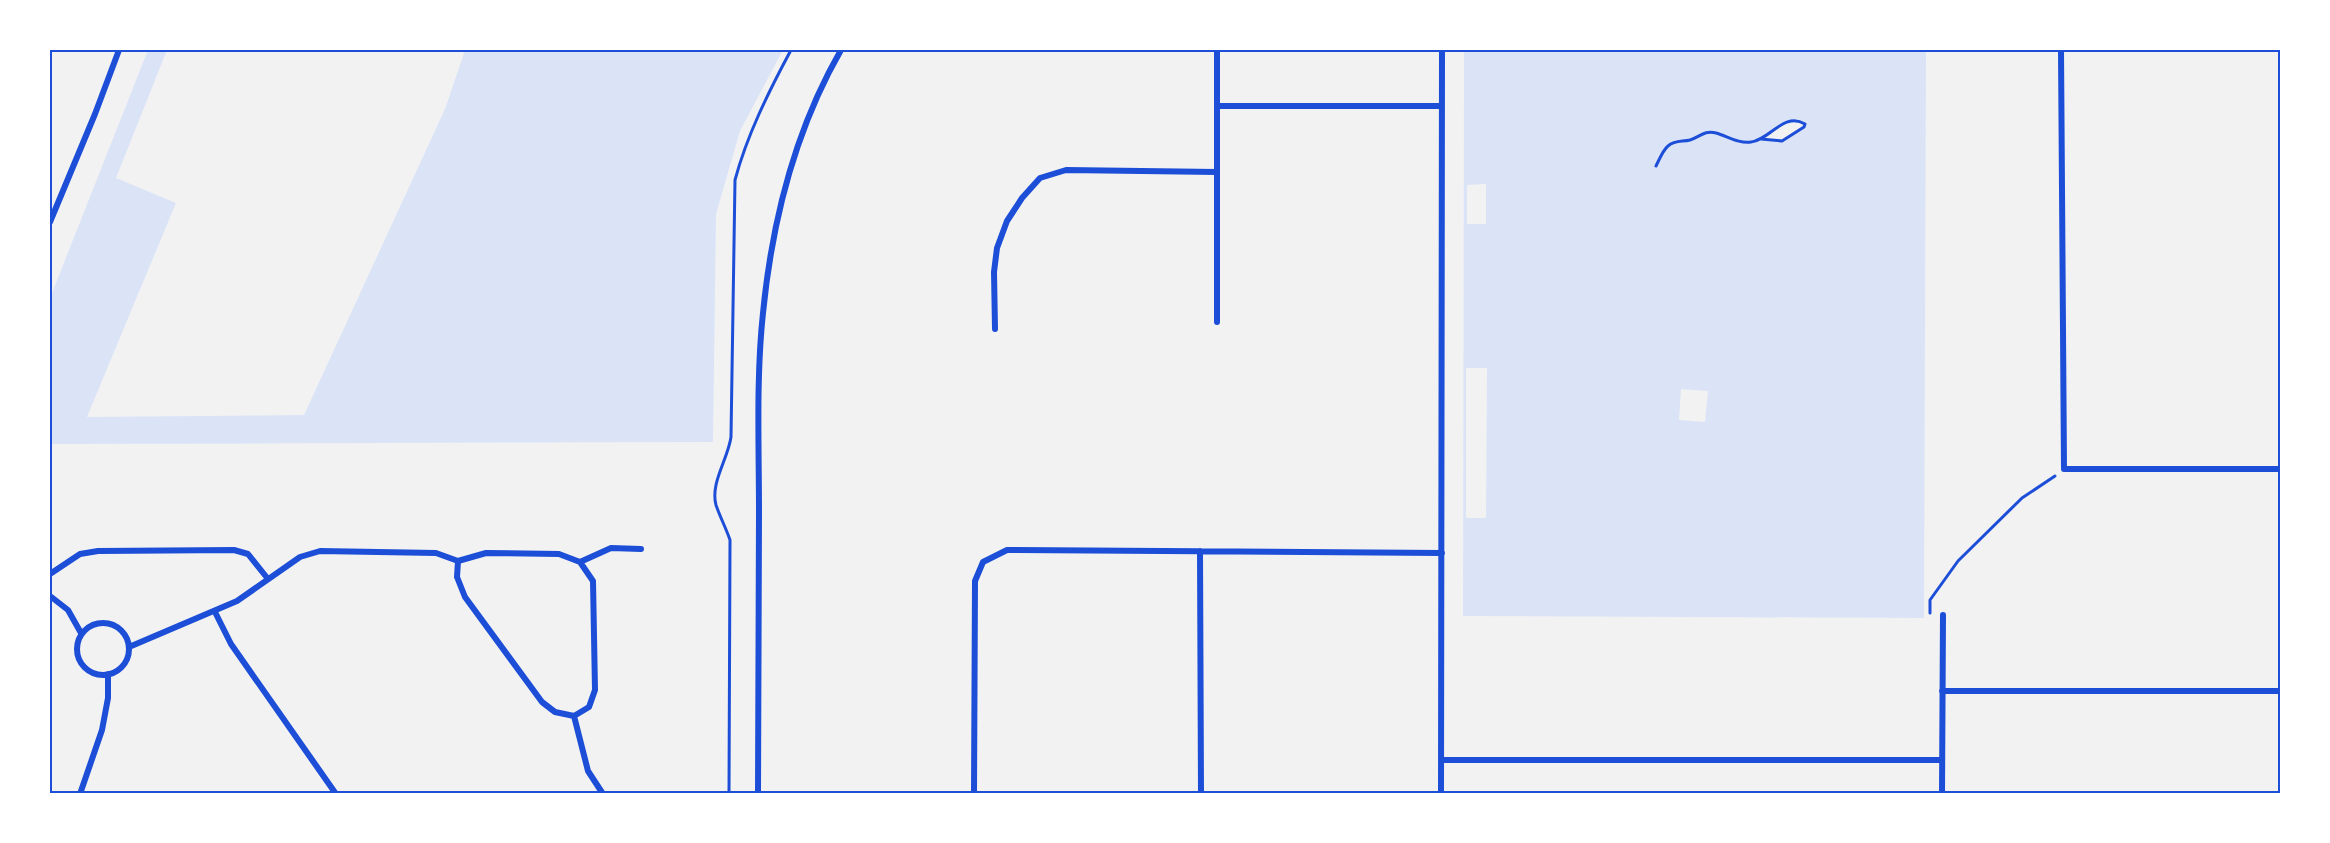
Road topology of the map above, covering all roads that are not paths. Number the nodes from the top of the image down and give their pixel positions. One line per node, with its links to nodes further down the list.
1 (119, 50): 9 (street)
2 (841, 50): 34 (street)
3 (1217, 50): 6 (street)
4 (1442, 50): 7 (street)
5 (2061, 50): 12 (street)
6 (1217, 106): 7 (street); 8 (street)
7 (1442, 106): 15 (street)
8 (1217, 172): 10 (street); 11 (street)
9 (50, 222)
10 (1217, 322)
11 (995, 329)
12 (2280, 469)
13 (641, 549): 17 (street)
14 (1200, 551): 15 (street); 35 (street); 36 (street)
15 (1442, 553): 29 (street)
16 (458, 561): 17 (street); 19 (street); 28 (street)
17 (580, 562): 28 (street)
18 (50, 574): 19 (street)
19 (268, 579): 21 (street)
20 (50, 596): 23 (street)
21 (215, 612): 24 (street); 32 (street)
22 (1943, 615): 26 (street)
23 (81, 633): 24 (street); 25 (street)
24 (129, 647): 25 (street)
25 (108, 674): 31 (street)
26 (1942, 691): 27 (street); 30 (street)
27 (2280, 691)
28 (574, 716): 33 (street)
29 (1441, 760): 30 (street); 37 (street)
30 (1942, 760): 38 (street)
31 (80, 794)
32 (336, 794)
33 (603, 794)
34 (758, 794)
35 (974, 794)
36 (1201, 794)
37 (1441, 794)
38 (1942, 794)

